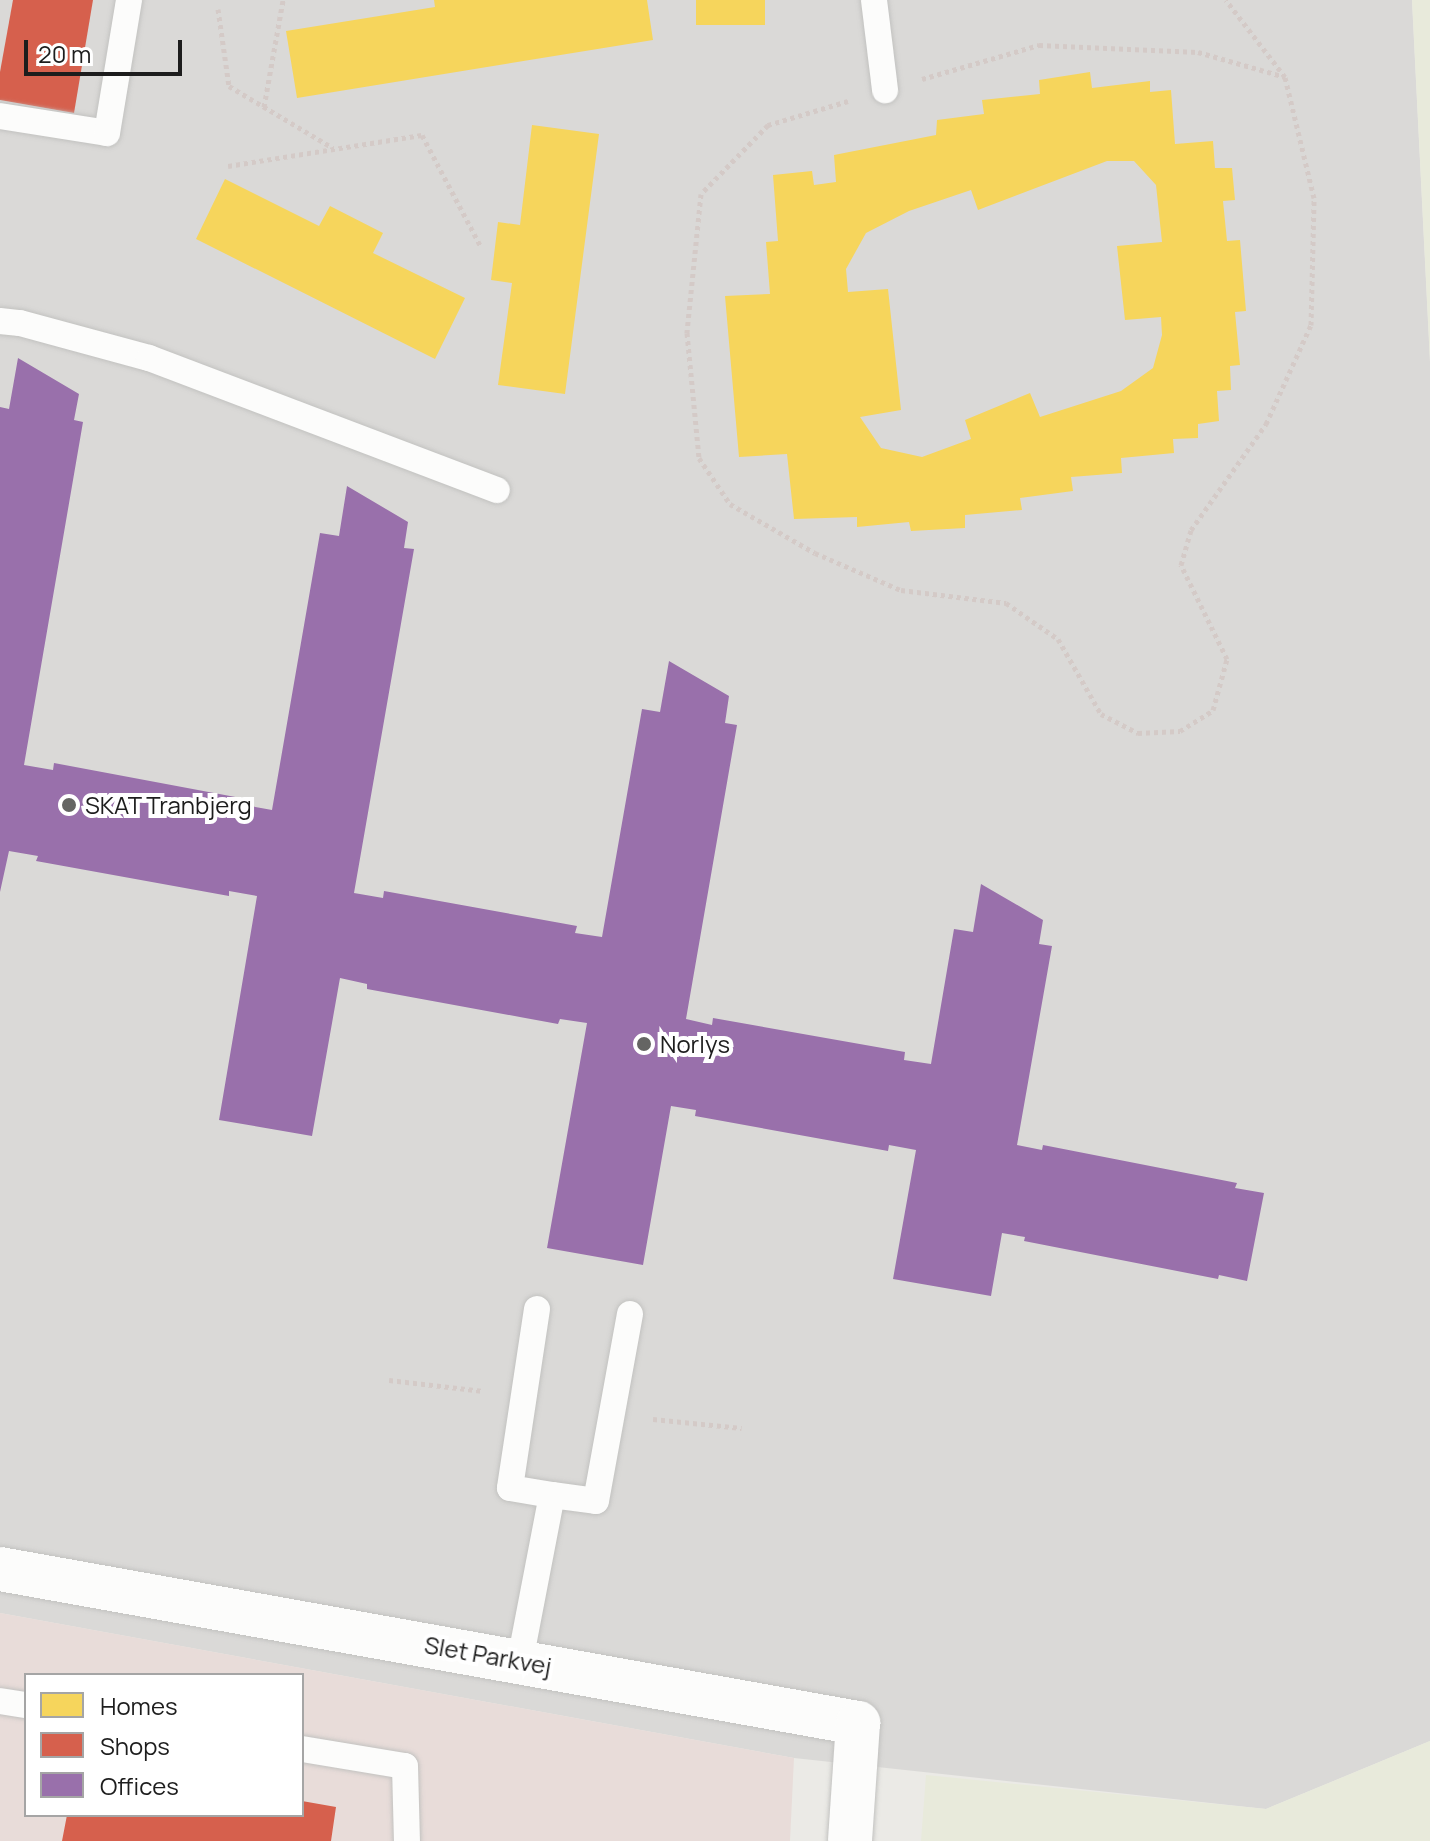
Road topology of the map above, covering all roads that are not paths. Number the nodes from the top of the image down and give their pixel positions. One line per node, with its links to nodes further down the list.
1 (129, 0): 4 (lane)
2 (874, 0): 3 (lane)
3 (885, 90)
4 (0, 116)
5 (0, 321): 6 (lane)
6 (497, 490)
7 (537, 1309): 9 (lane)
8 (630, 1314): 9 (lane)
9 (552, 1495): 11 (lane)
10 (1, 1573): 11 (street, Slet Parkvej)
11 (520, 1661): 16 (street, Slet Parkvej)
12 (0, 1701): 13 (lane)
13 (24, 1705)
14 (304, 1749): 15 (lane)
15 (407, 1841)
16 (850, 1841)

